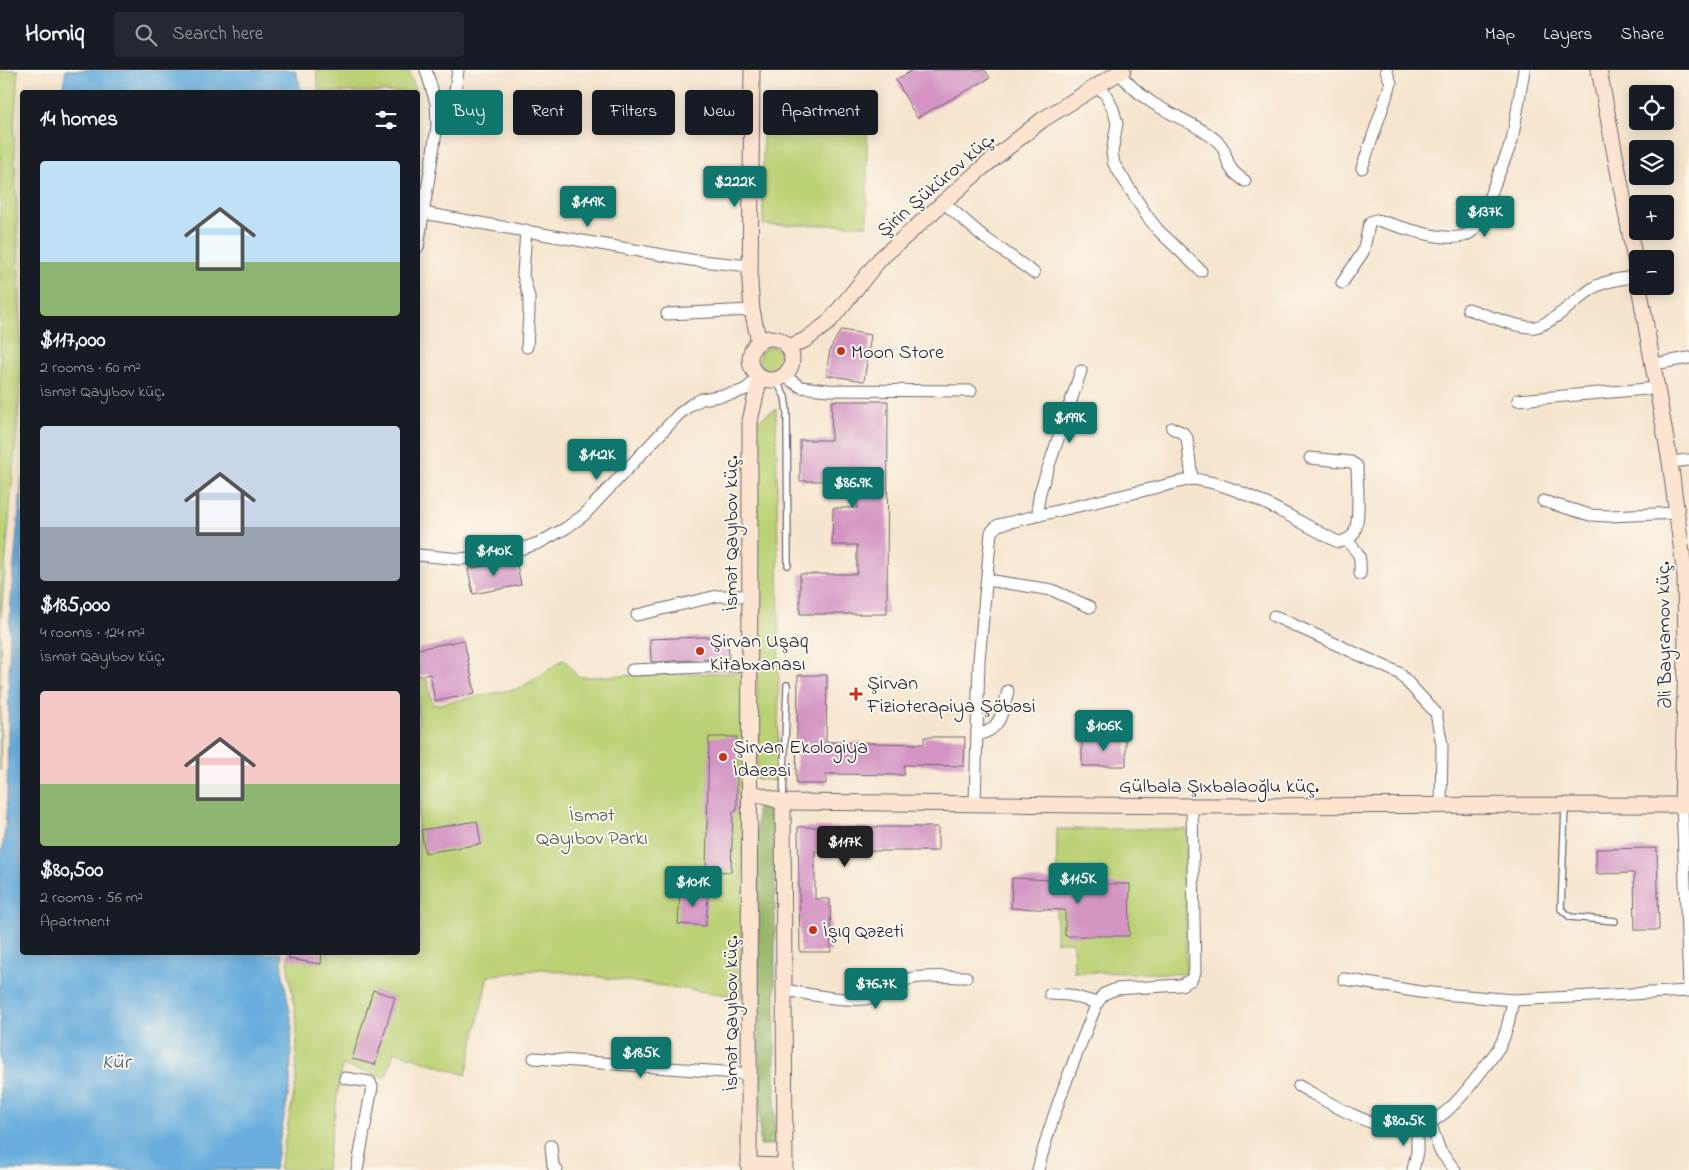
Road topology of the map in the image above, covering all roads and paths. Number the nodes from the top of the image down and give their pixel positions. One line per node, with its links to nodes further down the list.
1 (426, 70): 10 (street)
2 (458, 70): 9 (street)
3 (752, 70): 19 (street)
4 (1386, 70): 12 (street)
5 (1524, 70): 23 (street)
6 (1599, 70): 18 (street)
7 (1120, 71): 8 (street, Şirin Şükürov küç.); 13 (street)
8 (1097, 85): 14 (street, Şirin Şükürov küç.); 20 (street)
9 (455, 90)
10 (435, 100)
11 (436, 135): 15 (street)
12 (1362, 168)
13 (1245, 181)
14 (943, 202): 21 (street); 30 (street, Şirin Şükürov küç.)
15 (423, 213): 16 (street); 17 (street)
16 (526, 230): 19 (street); 29 (street)
17 (420, 233)
18 (1632, 250)
19 (750, 266): 26 (street)
20 (1201, 271)
21 (1034, 273)
22 (1629, 278): 25 (street)
23 (1342, 283)
24 (1641, 295): 32 (street, Əli Bayramov küç.)
25 (1468, 309)
26 (752, 310): 27 (street); 28 (street)
27 (667, 314)
28 (759, 342): 30 (street); 34 (street)
29 (526, 347)
30 (789, 347): 35 (street)
31 (1689, 358): 32 (street)
32 (1654, 364): 36 (street, Əli Bayramov küç.)
33 (1081, 371): 46 (street)
34 (760, 377): 35 (street); 48 (street); 52 (street, İsmət Qayıbov küç.)
35 (780, 378): 37 (street); 49 (lane)
36 (1658, 388): 38 (street); 42 (street, Əli Bayramov küç.)
37 (971, 391)
38 (1518, 400)
39 (1172, 428): 43 (street)
40 (1310, 458): 47 (street)
41 (1689, 460): 42 (street)
42 (1670, 462): 45 (street, Əli Bayramov küç.)
43 (1192, 479): 46 (street); 47 (street)
44 (1543, 501): 45 (street)
45 (1677, 513): 66 (street, Əli Bayramov küç.)
46 (1039, 515): 51 (street)
47 (1347, 541): 50 (street)
48 (420, 555)
49 (788, 565)
50 (1360, 574)
51 (987, 580): 53 (street); 60 (street)
52 (750, 596): 54 (street); 56 (street, İsmət Qayıbov küç.)
53 (1090, 607)
54 (637, 615)
55 (1274, 616): 64 (street)
56 (750, 665): 57 (street); 61 (street, İsmət Qayıbov küç.)
57 (632, 670)
58 (787, 685): 62 (lane)
59 (1008, 691): 60 (street)
60 (977, 735): 63 (street)
61 (750, 792): 62 (street, Gülbala Şıxbalaoğlu küç.); 78 (street, İsmət Qayıbov küç.)
62 (783, 802): 63 (street, Gülbala Şıxbalaoğlu küç.); 72 (street)
63 (975, 804): 67 (street, Gülbala Şıxbalaoğlu küç.)
64 (1441, 805): 65 (street, Gülbala Şıxbalaoğlu küç.); 67 (street, Gülbala Şıxbalaoğlu küç.)
65 (1565, 805): 66 (street, Gülbala Şıxbalaoğlu küç.); 68 (lane)
66 (1686, 805): 71 (street, Əli Bayramov küç.)
67 (1192, 806): 76 (street)
68 (1615, 920)
69 (966, 976): 72 (street)
70 (1344, 979): 75 (street)
71 (1689, 986)
72 (784, 990): 85 (street)
73 (1689, 991): 75 (street)
74 (1050, 994): 76 (street)
75 (1513, 1000): 81 (street)
76 (1097, 1004): 88 (street)
77 (534, 1058): 78 (street)
78 (750, 1074): 84 (street, İsmət Qayıbov küç.)
79 (345, 1078): 86 (street)
80 (1299, 1086): 82 (street)
81 (1430, 1122): 82 (street); 90 (street)
82 (1417, 1128): 89 (street)
83 (551, 1146): 87 (street)
84 (749, 1168): 85 (street)
85 (785, 1168)
86 (357, 1170)
87 (556, 1170)
88 (1038, 1170)
89 (1412, 1170)
90 (1455, 1170)

